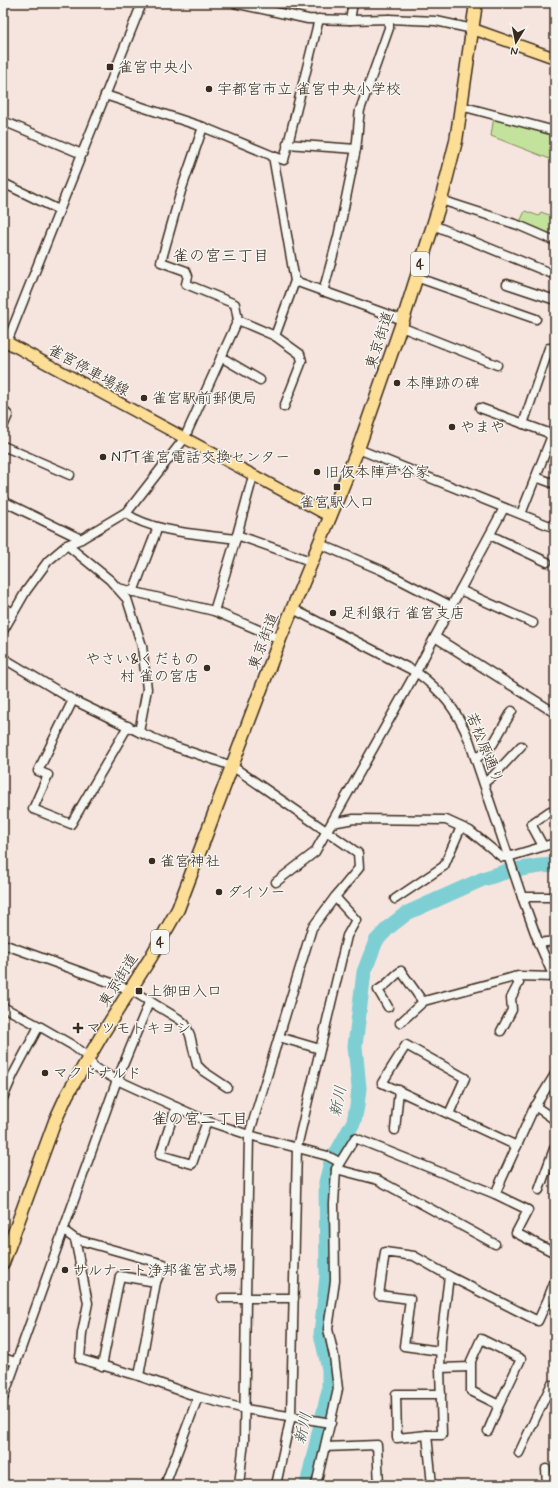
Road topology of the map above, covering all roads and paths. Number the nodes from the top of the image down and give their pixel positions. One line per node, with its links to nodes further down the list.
1 (142, 3): 11 (street)
2 (234, 3): 5 (street)
3 (353, 3): 8 (street)
4 (476, 3): 9 (highway, 東京街道 / 4)
5 (249, 5): 6 (street)
6 (319, 19): 8 (street); 16 (street)
7 (389, 19): 8 (street); 9 (street); 17 (street)
8 (350, 20)
9 (473, 29): 10 (main road); 12 (highway, 東京街道 / 4)
10 (555, 58)
11 (106, 95): 14 (street); 18 (street)
12 (461, 106): 15 (street); 21 (highway, 東京街道 / 4)
13 (3, 120): 18 (street)
14 (203, 127): 19 (street); 32 (street)
15 (555, 131)
16 (287, 144): 17 (street); 19 (street)
17 (356, 150): 29 (street)
18 (82, 154): 22 (street)
19 (274, 156): 27 (street)
20 (3, 183): 22 (street)
21 (441, 200): 23 (highway, 東京街道 / 4); 24 (street)
22 (59, 210): 35 (street)
23 (433, 225): 25 (street); 26 (highway, 東京街道 / 4)
24 (555, 241)
25 (555, 275)
26 (416, 277): 31 (street); 33 (highway, 東京街道 / 4)
27 (295, 281): 29 (street); 34 (street)
28 (507, 284): 30 (street)
29 (323, 292): 33 (street)
30 (555, 300)
31 (536, 319)
32 (238, 320): 34 (street); 37 (street)
33 (402, 324): 38 (street); 49 (highway, 東京街道 / 4)
34 (275, 336): 40 (street)
35 (5, 341): 47 (main road, 雀宮停車場線)
36 (555, 350): 43 (street)
37 (221, 357): 39 (street); 47 (street)
38 (497, 365)
39 (260, 380)
40 (284, 407)
41 (480, 408): 43 (street)
42 (3, 410): 44 (street)
43 (523, 424): 46 (street)
44 (3, 427)
45 (555, 428): 46 (street)
46 (553, 438): 52 (street)
47 (184, 439): 51 (main road, 雀宮停車場線); 56 (street)
48 (3, 446): 50 (street)
49 (358, 449): 55 (street); 58 (highway, 東京街道 / 4)
50 (70, 475)
51 (252, 476): 58 (main road, 雀宮停車場線); 62 (street)
52 (536, 477): 53 (street); 57 (street)
53 (555, 484)
54 (3, 501): 63 (street)
55 (504, 508): 57 (street); 61 (street)
56 (125, 513): 59 (street); 63 (street)
57 (521, 514): 60 (street)
58 (331, 517): 64 (highway, 東京街道 / 4)
59 (158, 527): 62 (street); 70 (street)
60 (555, 528)
61 (490, 535): 67 (street); 69 (street)
62 (236, 537): 66 (street); 74 (street)
63 (80, 539): 65 (street)
64 (320, 544): 66 (highway, 東京街道 / 4); 71 (street)
65 (67, 545): 68 (street); 75 (street)
66 (313, 562): 73 (highway, 東京街道 / 4)
67 (547, 562)
68 (118, 588): 70 (street); 86 (street)
69 (460, 590): 71 (street); 76 (street)
70 (133, 592): 74 (street)
71 (451, 606): 78 (street)
72 (3, 607): 75 (street)
73 (293, 609): 79 (highway, 東京街道 / 4); 81 (street, 若松原通り)
74 (214, 611): 79 (street)
75 (13, 613): 77 (street)
76 (534, 623)
77 (3, 632)
78 (435, 637): 81 (street); 84 (street)
79 (280, 639): 89 (highway, 東京街道 / 4)
80 (3, 658): 82 (street)
81 (416, 672): 88 (street, 若松原通り); 92 (street)
82 (73, 700): 85 (street); 85 (street)
83 (512, 711): 88 (street)
84 (555, 712)
85 (128, 726): 86 (street)
86 (139, 732): 89 (street)
87 (521, 746): 90 (street)
88 (476, 759): 90 (street, 若松原通り)
89 (232, 766): 94 (street); 108 (highway, 東京街道 / 4)
90 (484, 783): 97 (street, 若松原通り)
91 (555, 814): 96 (street)
92 (332, 823): 93 (street); 94 (street)
93 (461, 827): 97 (street); 102 (street)
94 (326, 832): 98 (street); 99 (street)
95 (555, 843): 96 (street)
96 (543, 846): 97 (street)
97 (508, 857): 100 (street, 若松原通り)
98 (276, 882)
99 (335, 897): 116 (street); 117 (street)
100 (522, 897): 101 (street); 104 (street)
101 (555, 897)
102 (395, 899)
103 (555, 941): 104 (street)
104 (538, 943): 107 (street)
105 (3, 944): 108 (street)
106 (514, 977): 107 (street); 110 (street); 115 (street)
107 (554, 978)
108 (132, 990): 109 (street); 118 (highway, 東京街道 / 4)
109 (150, 1000): 120 (street); 121 (street)
110 (423, 1002): 111 (street); 113 (street)
111 (388, 1006)
112 (3, 1007): 114 (street)
113 (400, 1023)
114 (39, 1026): 118 (street); 123 (street)
115 (501, 1031)
116 (279, 1037): 117 (street); 130 (street)
117 (320, 1049): 133 (street)
118 (88, 1059): 120 (street); 141 (highway, 東京街道 / 4)
119 (555, 1074): 124 (street)
120 (117, 1080): 125 (street); 137 (street)
121 (227, 1087)
122 (399, 1090): 126 (street); 126 (street); 129 (street)
123 (3, 1098)
124 (536, 1106): 127 (street); 131 (street)
125 (176, 1107): 128 (street); 128 (street)
126 (449, 1114): 131 (street)
127 (555, 1120)
128 (206, 1121): 130 (street)
129 (394, 1130)
130 (249, 1135): 133 (street); 146 (street)
131 (516, 1146): 136 (street)
132 (555, 1146): 135 (street)
133 (297, 1147): 134 (street); 147 (street)
134 (335, 1162): 136 (street); 139 (street); 163 (street)
135 (539, 1190)
136 (495, 1194): 140 (street)
137 (63, 1230): 138 (street); 151 (street)
138 (75, 1239): 144 (street); 152 (street)
139 (495, 1244)
140 (555, 1253)
141 (3, 1263)
142 (449, 1276): 148 (street); 149 (street); 149 (street)
143 (555, 1280): 148 (street)
144 (156, 1282): 152 (street); 155 (street)
145 (222, 1298): 146 (street)
146 (246, 1298): 147 (street); 161 (street)
147 (294, 1298): 162 (street)
148 (552, 1301)
149 (440, 1352): 154 (street)
150 (3, 1358): 151 (street)
151 (16, 1362): 159 (street)
152 (102, 1366): 155 (street)
153 (470, 1367): 154 (street); 160 (street); 160 (street)
154 (440, 1368): 157 (street)
155 (139, 1376): 158 (street)
156 (555, 1387): 167 (street)
157 (441, 1394): 165 (street); 165 (street)
158 (198, 1397): 161 (street); 169 (street)
159 (3, 1399)
160 (499, 1405): 164 (street)
161 (245, 1409): 162 (street); 170 (street)
162 (291, 1416): 163 (street); 171 (street)
163 (325, 1422): 166 (street)
164 (488, 1431)
165 (427, 1436): 174 (street)
166 (325, 1447): 172 (street); 173 (street)
167 (519, 1453)
168 (546, 1469): 175 (street)
169 (165, 1485)
170 (239, 1485)
171 (276, 1485)
172 (316, 1485)
173 (379, 1485)
174 (432, 1485)
175 (548, 1485)

